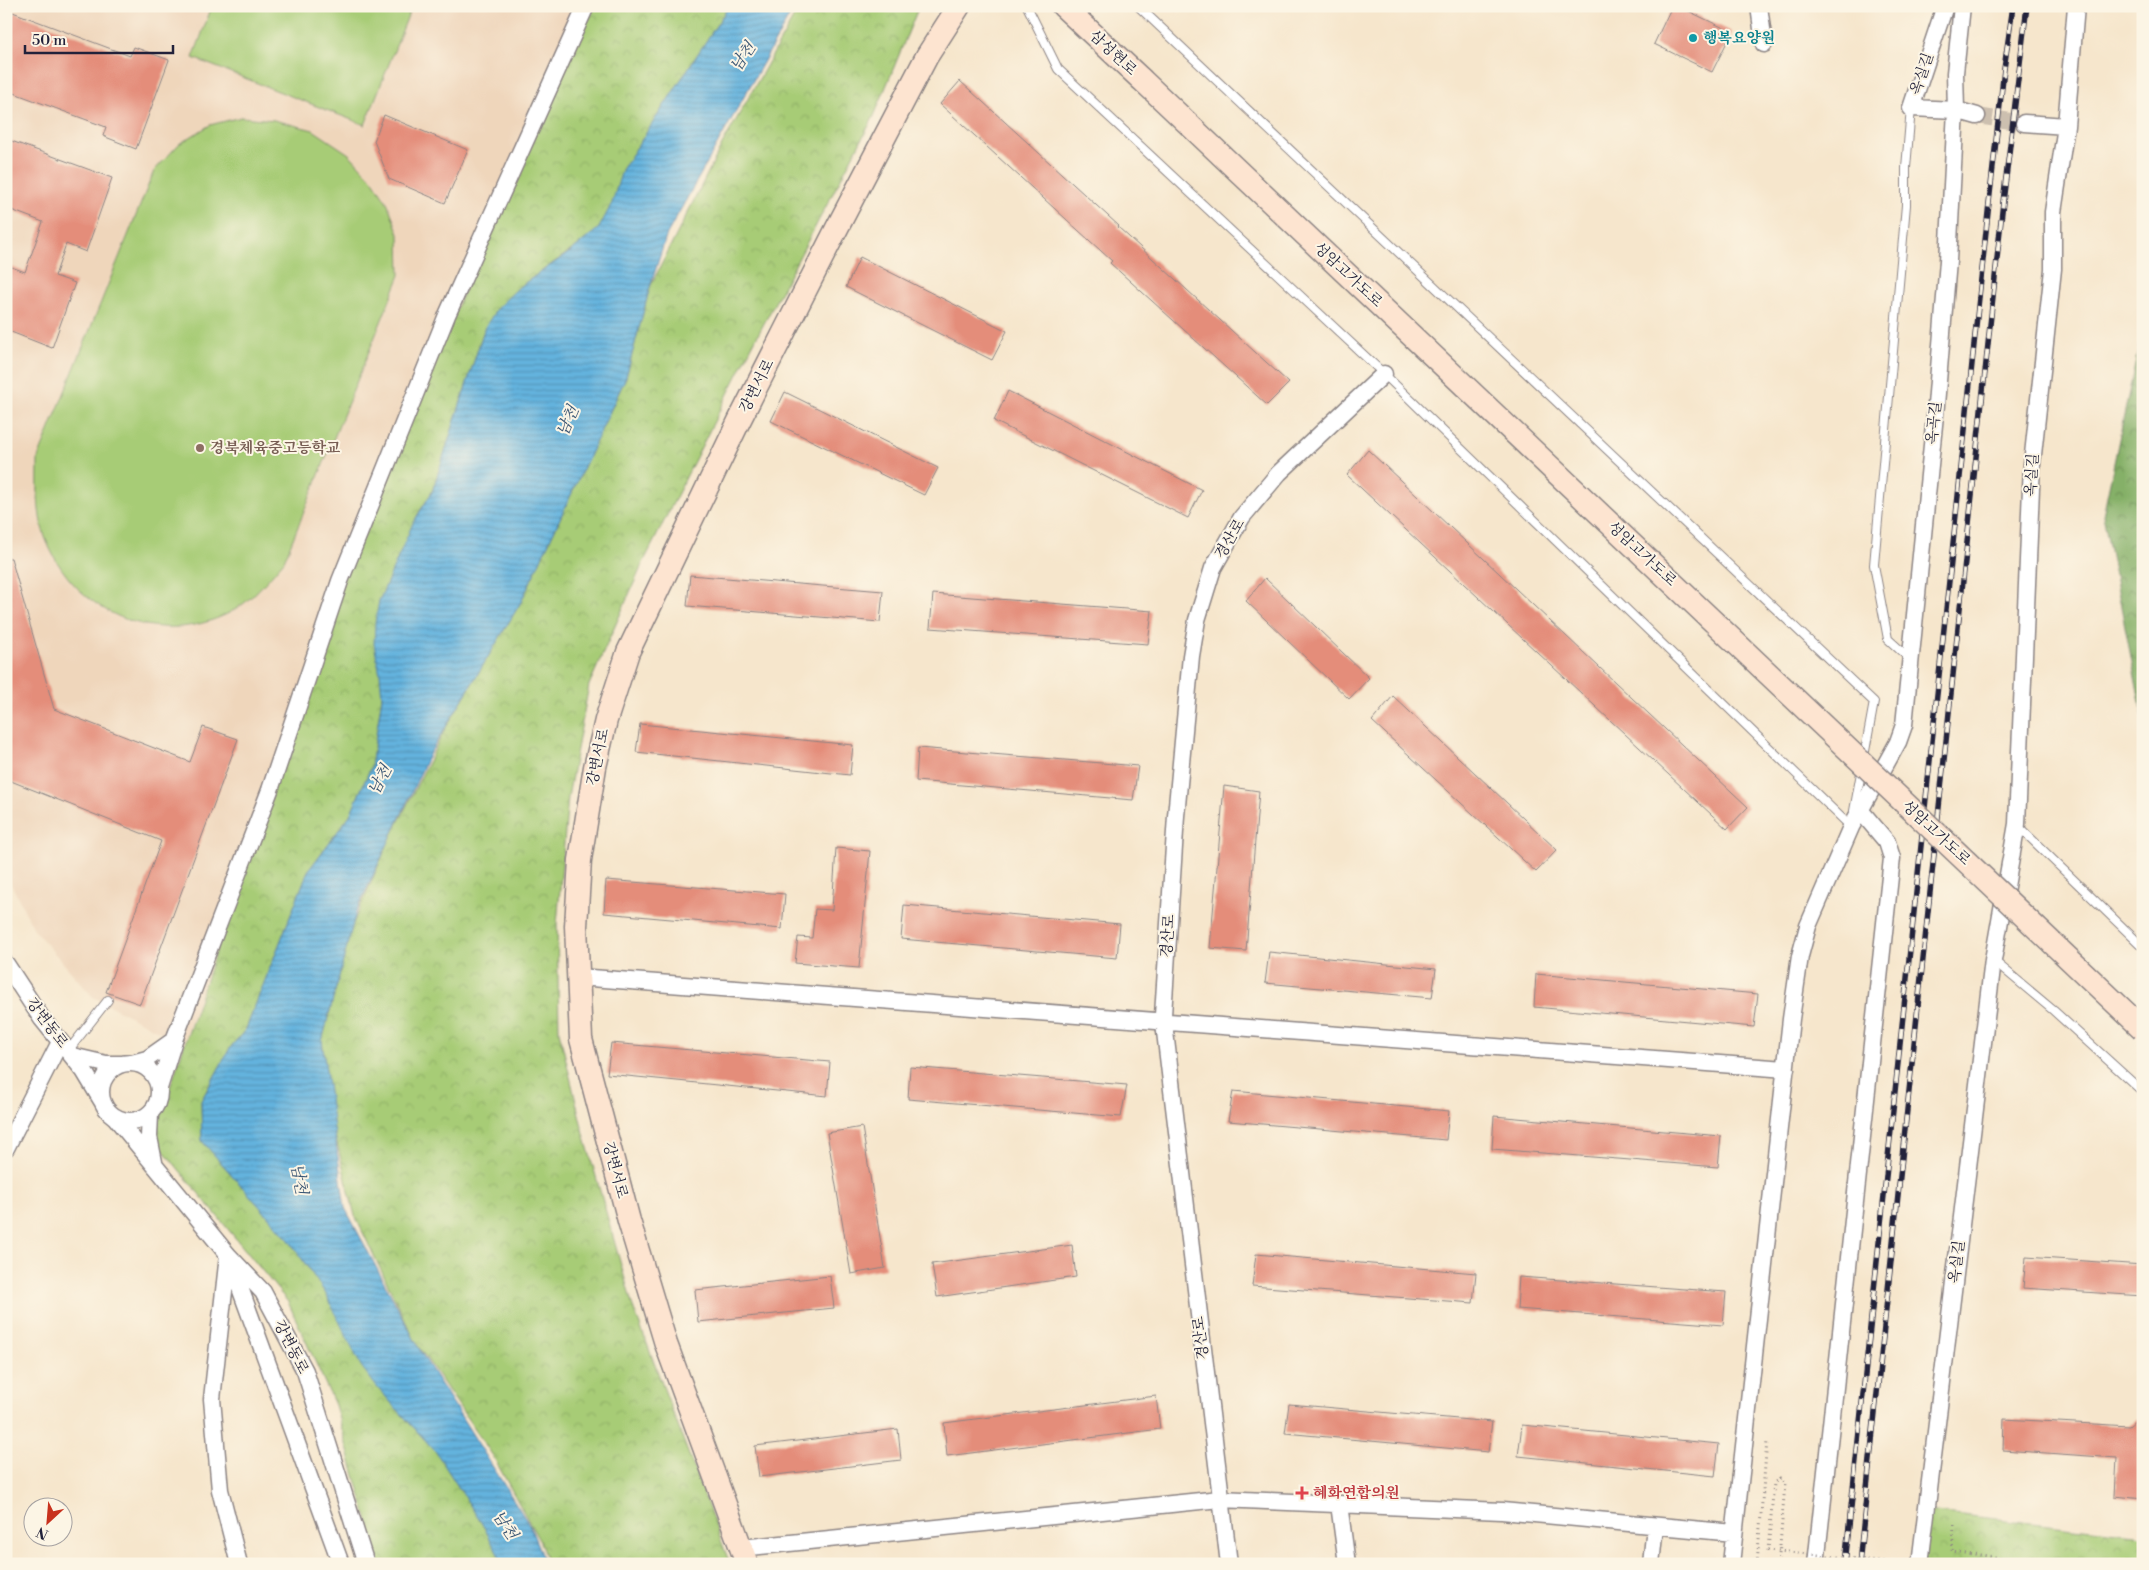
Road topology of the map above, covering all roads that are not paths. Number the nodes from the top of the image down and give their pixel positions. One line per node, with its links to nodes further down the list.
1 (586, 6): 29 (street)
2 (960, 6): 25 (street, 강변서로)
3 (1027, 6): 17 (lane)
4 (1062, 6): 11 (street, 삼성현로)
5 (1138, 6): 21 (lane)
6 (1759, 6): 10 (street)
7 (1945, 6): 12 (street, 옥실길)
8 (1962, 6): 13 (street, 옥곡길)
9 (2076, 6): 16 (street, 옥실길)
10 (1764, 44)
11 (1141, 79): 28 (street, 성암고가도로, bridge)
12 (1911, 108): 13 (street, 옥실길); 18 (lane)
13 (1956, 110): 14 (street, 옥실길); 18 (street, 옥곡길)
14 (1977, 116)
15 (2024, 123): 16 (street)
16 (2066, 126): 20 (street, 옥실길)
17 (1384, 374): 21 (lane); 27 (street, 경산로)
18 (1910, 659): 19 (street, 옥곡길)
19 (1860, 810): 21 (street, 옥곡길); 53 (street)
20 (2017, 824): 22 (lane); 23 (street, 옥실길)
21 (1851, 828): 32 (street, 옥곡길)
22 (2143, 947)
23 (1993, 960): 34 (lane); 54 (street, 옥실길)
24 (6, 964): 30 (street, 강변동로)
25 (578, 977): 27 (street); 45 (street, 강변서로)
26 (108, 1000): 30 (lane)
27 (1165, 1022): 32 (street); 41 (street, 경산로)
28 (2143, 1029)
29 (174, 1040): 31 (street); 33 (street)
30 (67, 1049): 31 (street, 강변동로); 35 (street, 강변동로); 38 (street)
31 (127, 1064): 33 (street, 강변동로); 35 (street)
32 (1786, 1069): 44 (street, 옥곡길)
33 (159, 1088): 36 (street, 강변동로)
34 (2143, 1092)
35 (103, 1102): 37 (street, 강변동로)
36 (150, 1114): 37 (street); 39 (street, 강변동로)
37 (115, 1117): 39 (street, 강변동로)
38 (6, 1148)
39 (155, 1164): 40 (street, 강변동로)
40 (228, 1255): 46 (street); 47 (street); 48 (street, 강변동로)
41 (1220, 1499): 42 (street); 45 (street); 49 (street, 경산로)
42 (1339, 1504): 43 (street); 50 (street)
43 (1655, 1526): 44 (street); 51 (street)
44 (1734, 1533): 52 (street, 옥곡길)
45 (744, 1556)
46 (239, 1564)
47 (341, 1564)
48 (366, 1564)
49 (1229, 1564)
50 (1347, 1564)
51 (1651, 1564)
52 (1732, 1564)
53 (1816, 1564)
54 (1920, 1564)

